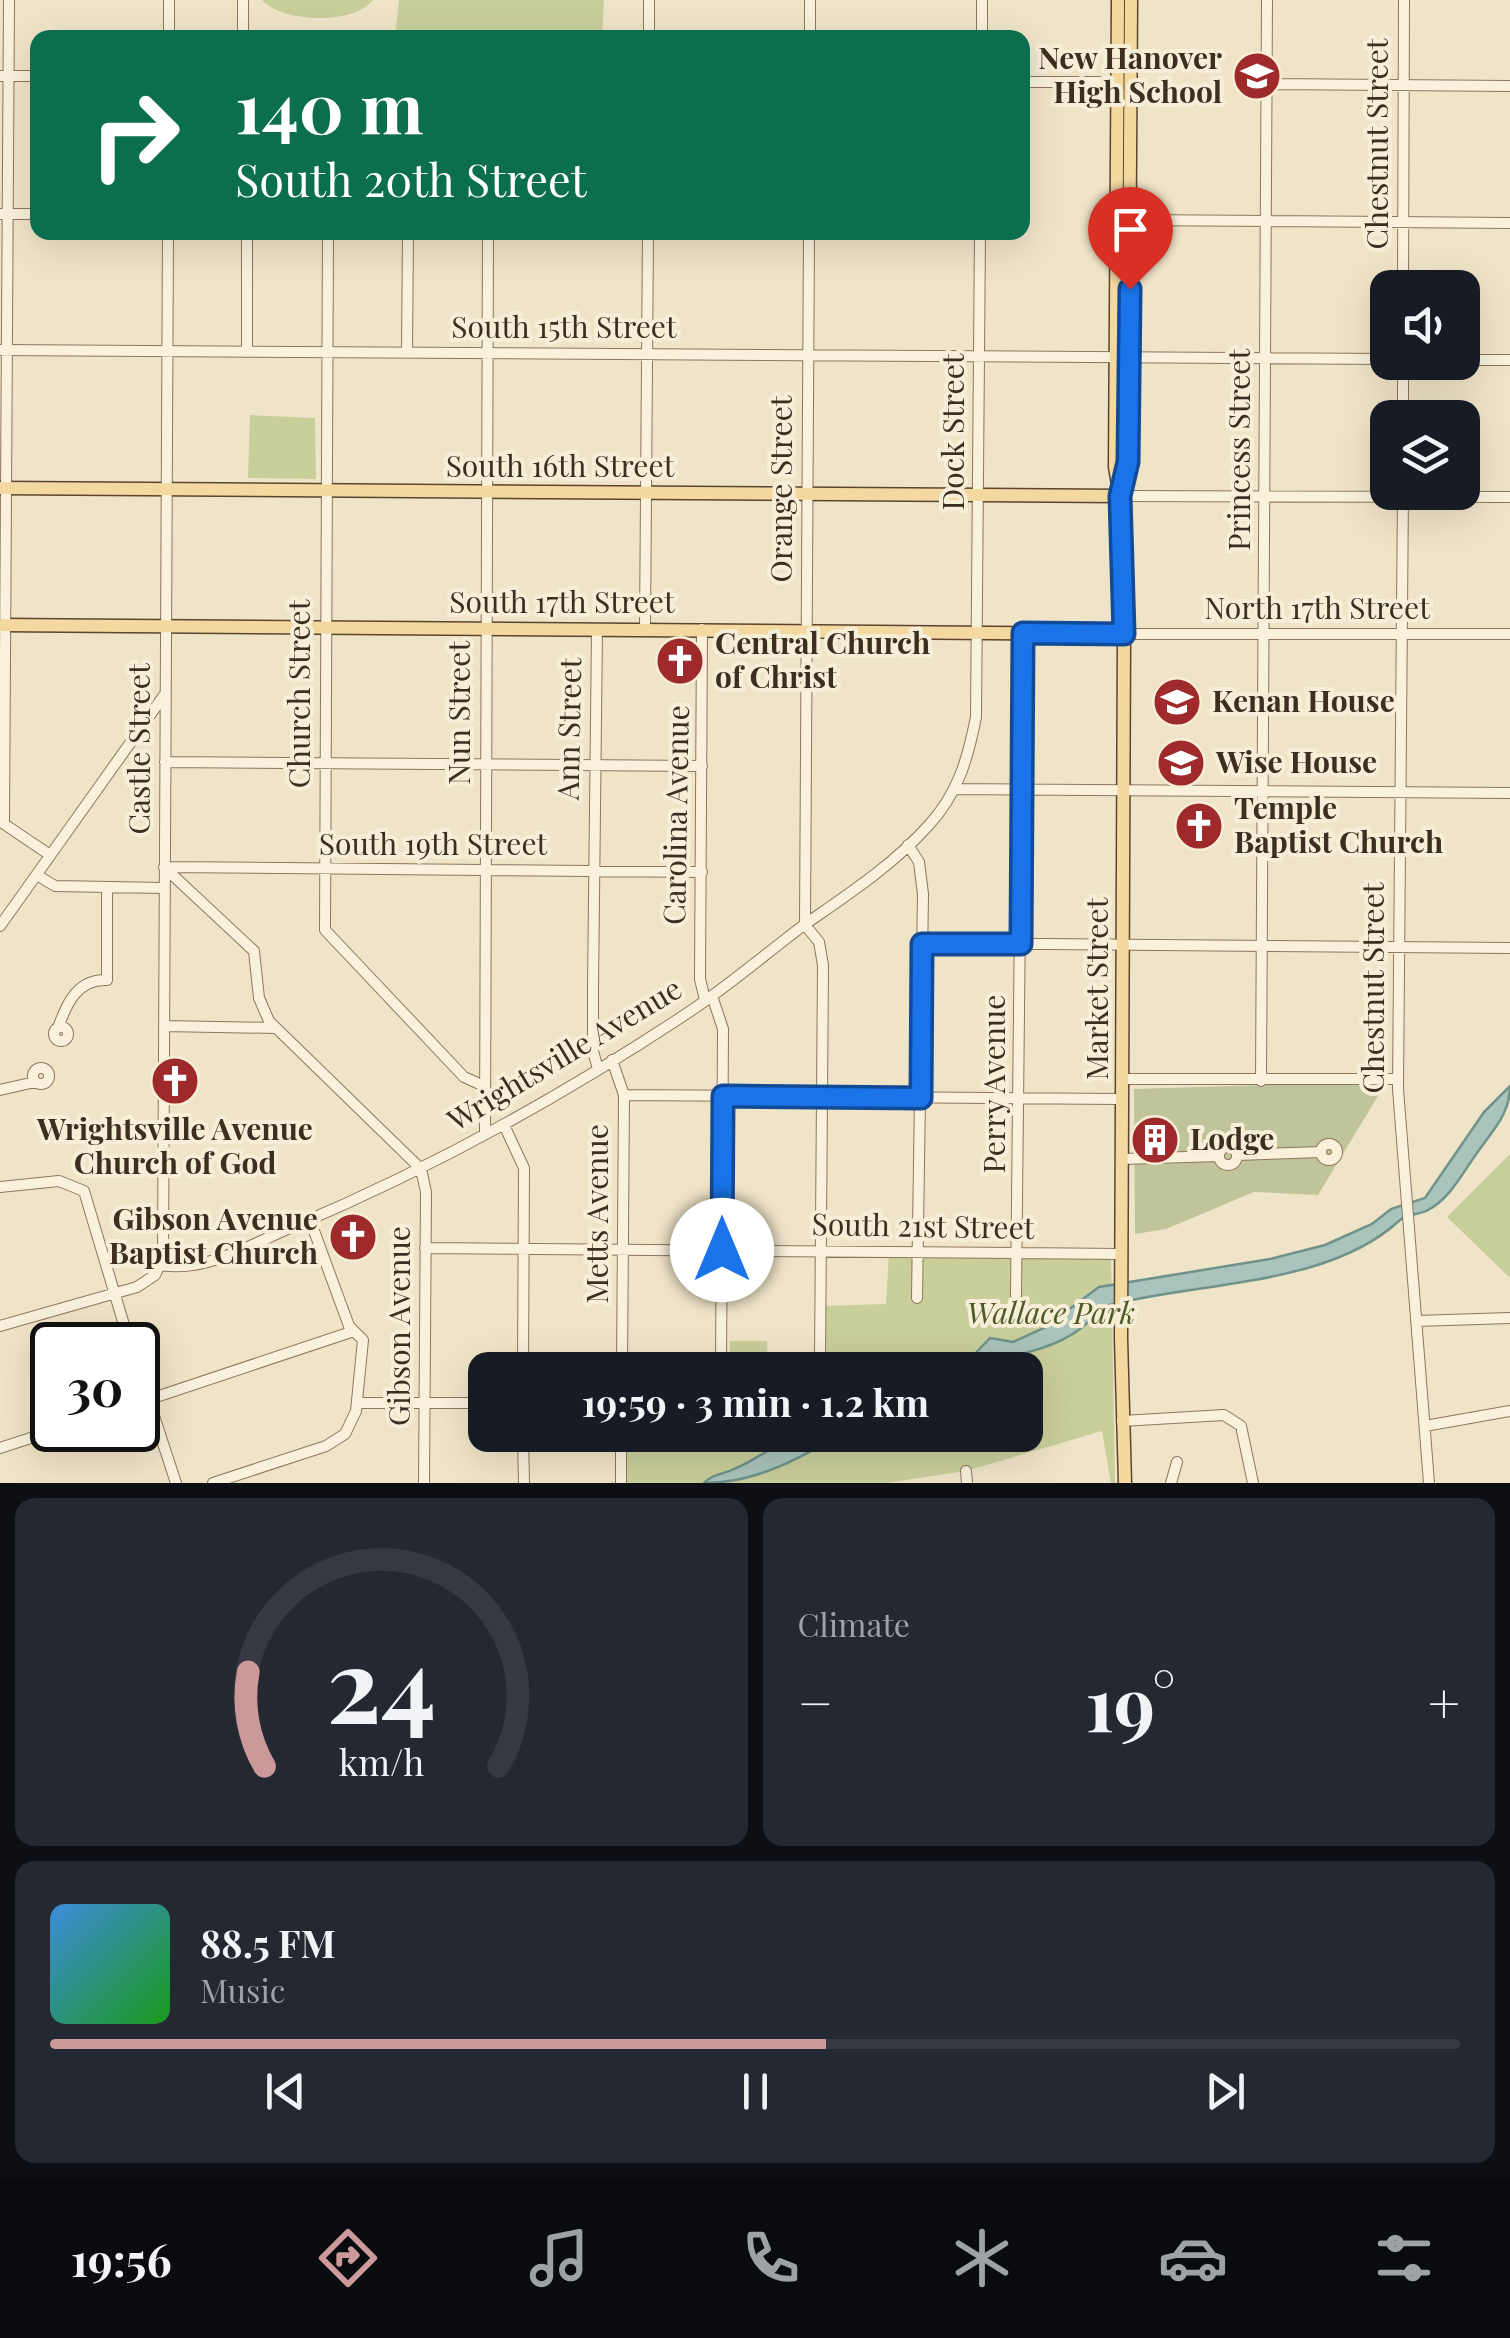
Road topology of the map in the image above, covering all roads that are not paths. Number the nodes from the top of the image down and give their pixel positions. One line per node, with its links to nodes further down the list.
1 (9, 0): 16 (street)
2 (170, 0): 11 (street)
3 (244, 0): 12 (street)
4 (649, 0): 13 (street)
5 (810, 0): 14 (street)
6 (982, 0): 15 (street)
7 (1118, 0): 47 (main road, Market Street)
8 (1131, 0): 25 (main road, Market Street)
9 (1267, 0): 20 (street, Princess Street)
10 (1404, 0): 21 (street, Chestnut Street)
11 (169, 30)
12 (243, 30)
13 (649, 30)
14 (810, 30)
15 (982, 30)
16 (4, 76): 17 (street); 23 (street)
17 (30, 76)
18 (1030, 82): 19 (street)
19 (1101, 82)
20 (1266, 84): 21 (street); 26 (street, Princess Street)
21 (1404, 86): 22 (street); 27 (street, Chestnut Street)
22 (1510, 86)
23 (4, 214): 24 (street); 38 (street)
24 (30, 214)
25 (1130, 220): 26 (street); 47 (main road, Market Street)
26 (1266, 222): 27 (street); 48 (street, Princess Street)
27 (1403, 222): 28 (street); 37 (street, Chestnut Street)
28 (1510, 223)
29 (168, 240): 39 (street, Castle Street)
30 (247, 240): 40 (street)
31 (328, 240): 41 (street, Church Street)
32 (408, 240): 42 (street)
33 (488, 240): 43 (street, Nun Street)
34 (648, 240): 44 (street)
35 (809, 240): 45 (street, Orange Street)
36 (980, 240): 46 (street, Dock Street)
37 (1403, 270)
38 (3, 350): 39 (street, South 15th Street); 52 (street)
39 (167, 351): 40 (street, South 15th Street); 53 (street, Castle Street)
40 (247, 352): 41 (street, South 15th Street)
41 (327, 352): 42 (street, South 15th Street); 54 (street, Church Street)
42 (407, 353): 43 (street, South 15th Street)
43 (486, 353): 44 (street, South 15th Street); 55 (street, Nun Street)
44 (647, 353): 45 (street, South 15th Street); 56 (street)
45 (808, 355): 46 (street, South 15th Street); 57 (street, Orange Street)
46 (979, 356): 47 (street, South 15th Street); 58 (street, Dock Street)
47 (1123, 358): 48 (street, South 15th Street); 60 (main road, Market Street)
48 (1266, 358): 49 (street, South 15th Street); 61 (street, Princess Street)
49 (1370, 359)
50 (1480, 360): 51 (street)
51 (1510, 360)
52 (3, 488): 53 (main road, South 16th Street); 65 (street)
53 (166, 489): 54 (main road, South 16th Street); 66 (street, Castle Street)
54 (326, 490): 55 (main road, South 16th Street); 67 (street, Church Street)
55 (486, 491): 56 (main road, South 16th Street); 68 (street, Nun Street)
56 (646, 492): 57 (main road, South 16th Street); 70 (street)
57 (807, 493): 58 (main road, South 16th Street); 72 (street, Orange Street)
58 (978, 494): 60 (main road, South 16th Street); 73 (street, Dock Street)
59 (1370, 494): 61 (street)
60 (1120, 496): 61 (street); 75 (main road, Market Street)
61 (1264, 496): 76 (street, Princess Street)
62 (1480, 496): 63 (street)
63 (1510, 497)
64 (1403, 510): 78 (street, Chestnut Street)
65 (2, 624): 66 (main road, South 17th Street); 80 (street)
66 (165, 626): 67 (main road, South 17th Street); 79 (street, Castle Street)
67 (325, 626): 68 (main road, South 17th Street); 82 (street, Church Street)
68 (486, 627): 69 (main road, South 17th Street); 83 (street, Nun Street)
69 (597, 628): 70 (main road, South 17th Street); 84 (street, Ann Street)
70 (646, 628): 71 (main road, South 17th Street)
71 (702, 629): 72 (main road, South 17th Street); 85 (street, Carolina Avenue)
72 (806, 629): 73 (main road, South 17th Street); 103 (street, Orange Street)
73 (978, 632): 74 (main road, South 17th Street); 86 (street, Wrightsville Avenue)
74 (1023, 633): 75 (main road, South 17th Street); 87 (street, Perry Avenue)
75 (1124, 634): 76 (street, North 17th Street); 88 (main road, Market Street)
76 (1263, 634): 78 (street, North 17th Street); 89 (street, Princess Street)
77 (1510, 634): 78 (street, North 17th Street)
78 (1401, 635): 90 (street, Chestnut Street)
79 (165, 694): 81 (street, Castle Street); 94 (street)
80 (2, 724): 92 (street)
81 (165, 762): 82 (street); 95 (street, Castle Street)
82 (325, 764): 83 (street); 96 (street, Church Street)
83 (484, 764): 84 (street); 97 (street, Nun Street)
84 (595, 765): 85 (street); 98 (street, Ann Street)
85 (702, 766): 99 (street, Carolina Avenue)
86 (955, 789): 87 (street); 93 (street, Wrightsville Avenue)
87 (1022, 790): 88 (street); 106 (street, Perry Avenue)
88 (1124, 792): 89 (street); 107 (main road, Market Street)
89 (1263, 792): 90 (street); 108 (street, Princess Street)
90 (1400, 792): 91 (street); 109 (street, Chestnut Street)
91 (1510, 794)
92 (2, 822): 94 (street)
93 (908, 845): 103 (street, Wrightsville Avenue); 105 (street)
94 (50, 856): 100 (street)
95 (164, 867): 96 (street, South 19th Street); 102 (street, Castle Street); 114 (street)
96 (324, 869): 97 (street, South 19th Street); 121 (street, Church Street)
97 (484, 871): 98 (street, South 19th Street); 121 (street, Nun Street)
98 (594, 872): 99 (street, South 19th Street); 116 (street, Ann Street)
99 (702, 872): 111 (street, Carolina Avenue)
100 (37, 875): 101 (street); 104 (street)
101 (107, 887): 102 (street); 113 (street)
102 (164, 888): 112 (street, Castle Street)
103 (804, 925): 111 (street, Wrightsville Avenue); 125 (street)
104 (0, 926)
105 (922, 944): 106 (street); 126 (street)
106 (1021, 944): 107 (street); 127 (street, Perry Avenue)
107 (1123, 946): 108 (street); 117 (main road, Market Street)
108 (1262, 946): 109 (street); 119 (street, Princess Street)
109 (1398, 946): 110 (street); 118 (street, Chestnut Street)
110 (1510, 948)
111 (708, 998): 115 (street, Wrightsville Avenue); 124 (street, Carolina Avenue)
112 (164, 1026): 114 (street); 144 (street, Castle Street)
113 (58, 1028)
114 (276, 1028): 133 (street)
115 (612, 1060): 116 (street, Wrightsville Avenue); 123 (street, Metts Avenue)
116 (598, 1069): 129 (street, Wrightsville Avenue)
117 (1122, 1079): 119 (street); 128 (main road, Market Street)
118 (1398, 1079): 119 (street); 149 (street, Chestnut Street)
119 (1262, 1080)
120 (35, 1082): 122 (street)
121 (484, 1086): 130 (street, Nun Street)
122 (0, 1090)
123 (624, 1096): 124 (street); 138 (street, Metts Avenue)
124 (723, 1096): 125 (street); 139 (street, Carolina Avenue)
125 (822, 1097): 126 (street); 140 (street)
126 (921, 1098): 127 (street); 141 (street)
127 (1020, 1098): 128 (street); 142 (street, Perry Avenue)
128 (1122, 1099): 132 (main road, Market Street)
129 (504, 1125): 130 (street, Wrightsville Avenue); 137 (street)
130 (485, 1134): 133 (street, Wrightsville Avenue)
131 (1321, 1152): 132 (street)
132 (1122, 1159): 143 (main road, Market Street)
133 (421, 1169): 135 (street, Wrightsville Avenue); 136 (street, Gibson Avenue)
134 (0, 1188): 146 (street)
135 (310, 1220): 144 (street, Wrightsville Avenue); 152 (street)
136 (425, 1248): 137 (street, South 21st Street); 159 (street, Gibson Avenue)
137 (524, 1249): 138 (street, South 21st Street); 153 (street)
138 (623, 1250): 139 (street, South 21st Street); 154 (street, Metts Avenue)
139 (722, 1250): 140 (street, South 21st Street); 155 (street, Carolina Avenue)
140 (821, 1251): 141 (street, South 21st Street); 156 (street)
141 (920, 1252): 142 (street, South 21st Street); 147 (street)
142 (1020, 1253): 143 (street, South 21st Street); 145 (street, Perry Avenue)
143 (1121, 1254): 162 (main road, Market Street)
144 (161, 1265): 146 (street, Wrightsville Avenue)
145 (1016, 1295)
146 (114, 1296): 150 (street); 151 (street, Wrightsville Avenue)
147 (918, 1298)
148 (1510, 1318): 149 (street)
149 (1416, 1321): 163 (street, Chestnut Street)
150 (122, 1322)
151 (0, 1326)
152 (354, 1331): 157 (street); 158 (street)
153 (523, 1352)
154 (622, 1352)
155 (721, 1352)
156 (820, 1352)
157 (160, 1395)
158 (358, 1403): 159 (street); 171 (street)
159 (424, 1403): 160 (street); 172 (street, Gibson Avenue)
160 (468, 1403)
161 (1510, 1411): 163 (street)
162 (1122, 1420): 175 (main road, Market Street); 177 (street)
163 (1425, 1426): 178 (street, Chestnut Street)
164 (30, 1438): 166 (street)
165 (160, 1443): 170 (street)
166 (0, 1448)
167 (523, 1452): 173 (street)
168 (621, 1452): 174 (street)
169 (1177, 1462): 176 (street)
170 (176, 1483)
171 (213, 1483)
172 (424, 1483)
173 (524, 1483)
174 (621, 1483)
175 (1125, 1483)
176 (1171, 1483)
177 (1253, 1483)
178 (1430, 1483)

